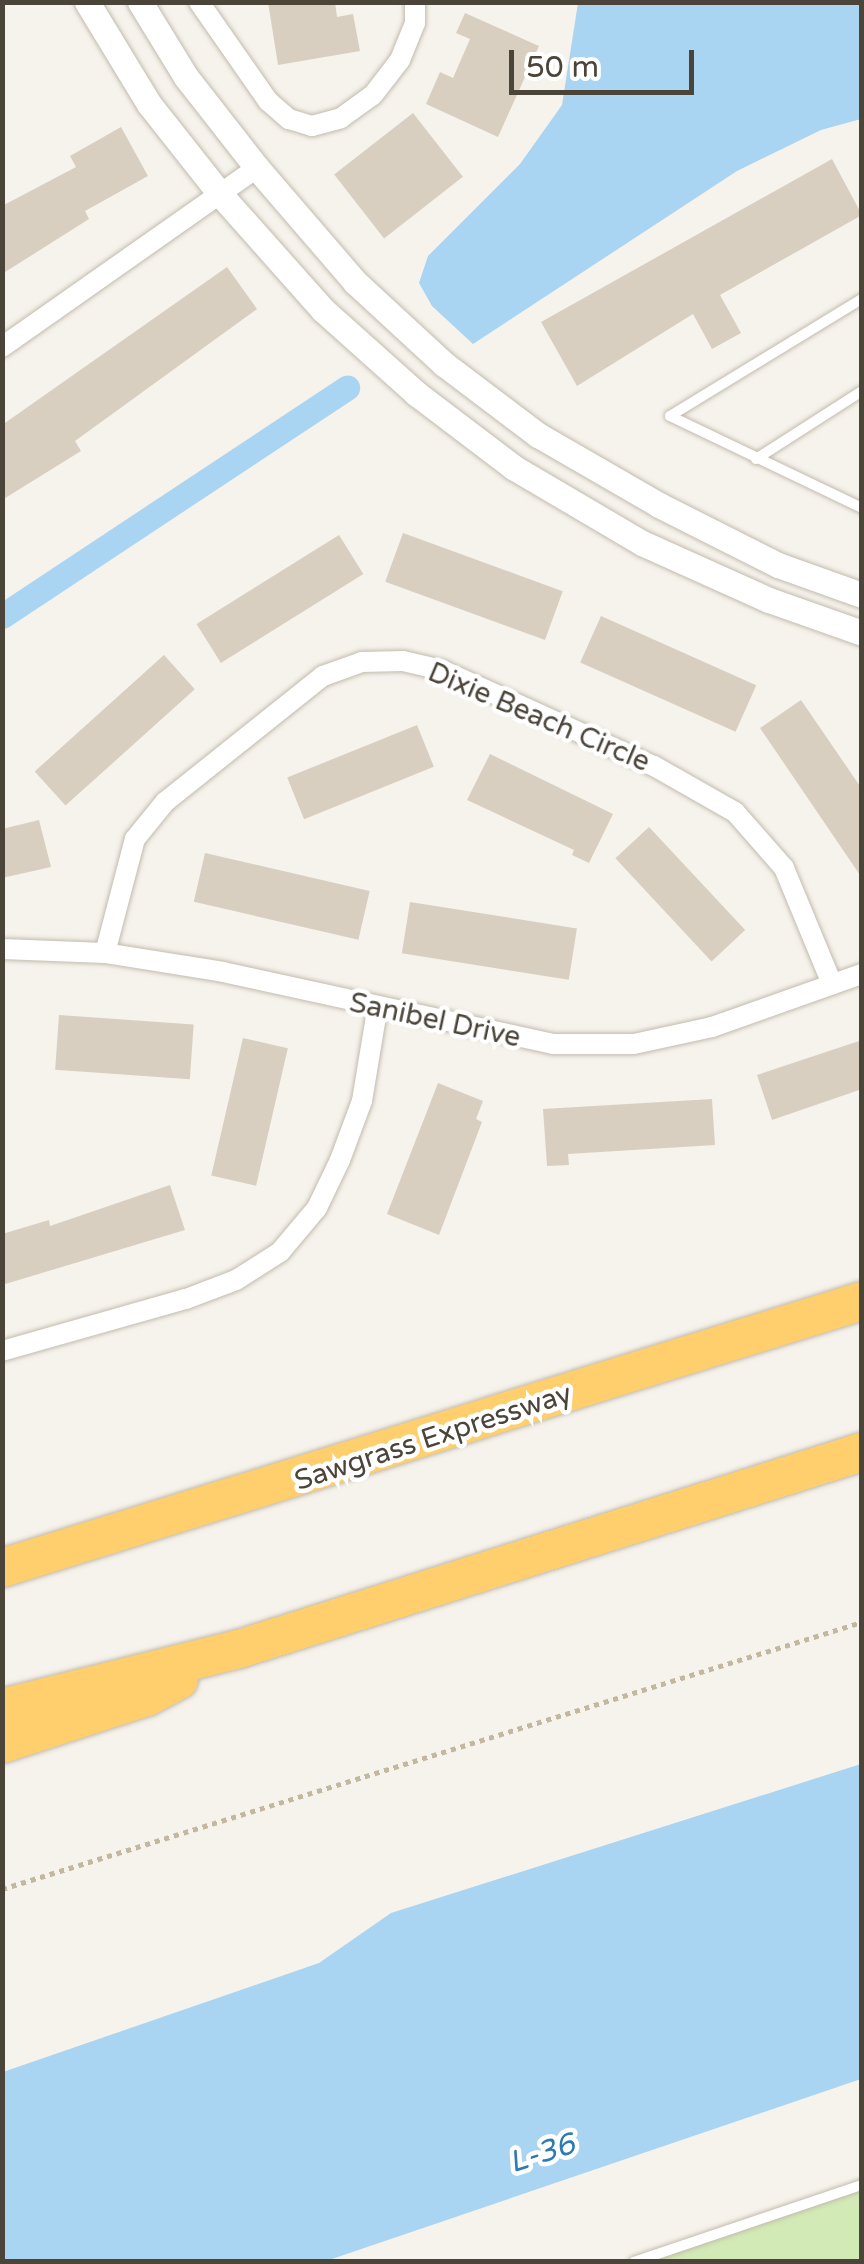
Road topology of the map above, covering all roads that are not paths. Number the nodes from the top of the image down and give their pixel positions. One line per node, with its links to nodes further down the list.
1 (88, 2): 6 (street)
2 (140, 2): 5 (street)
3 (198, 2): 4 (street)
4 (416, 2)
5 (257, 168): 6 (street); 12 (street)
6 (220, 194): 8 (street); 13 (street)
7 (862, 298): 10 (lane)
8 (2, 347)
9 (862, 391): 10 (lane)
10 (756, 459): 11 (lane)
11 (862, 508)
12 (862, 595)
13 (862, 633)
14 (2, 948): 15 (street, Sanibel Drive)
15 (105, 953): 17 (street, Dixie Beach Circle); 18 (street, Sanibel Drive)
16 (862, 974): 17 (street, Sanibel Drive)
17 (832, 984): 18 (street, Sanibel Drive)
18 (376, 1010): 20 (street)
19 (862, 1301): 22 (highway, Sawgrass Expressway)
20 (2, 1351)
21 (862, 1452): 23 (highway)
22 (2, 1568)
23 (238, 1649): 24 (highway); 25 (highway)
24 (2, 1708)
25 (2, 1744)
26 (862, 2185): 27 (lane)
27 (634, 2262)

